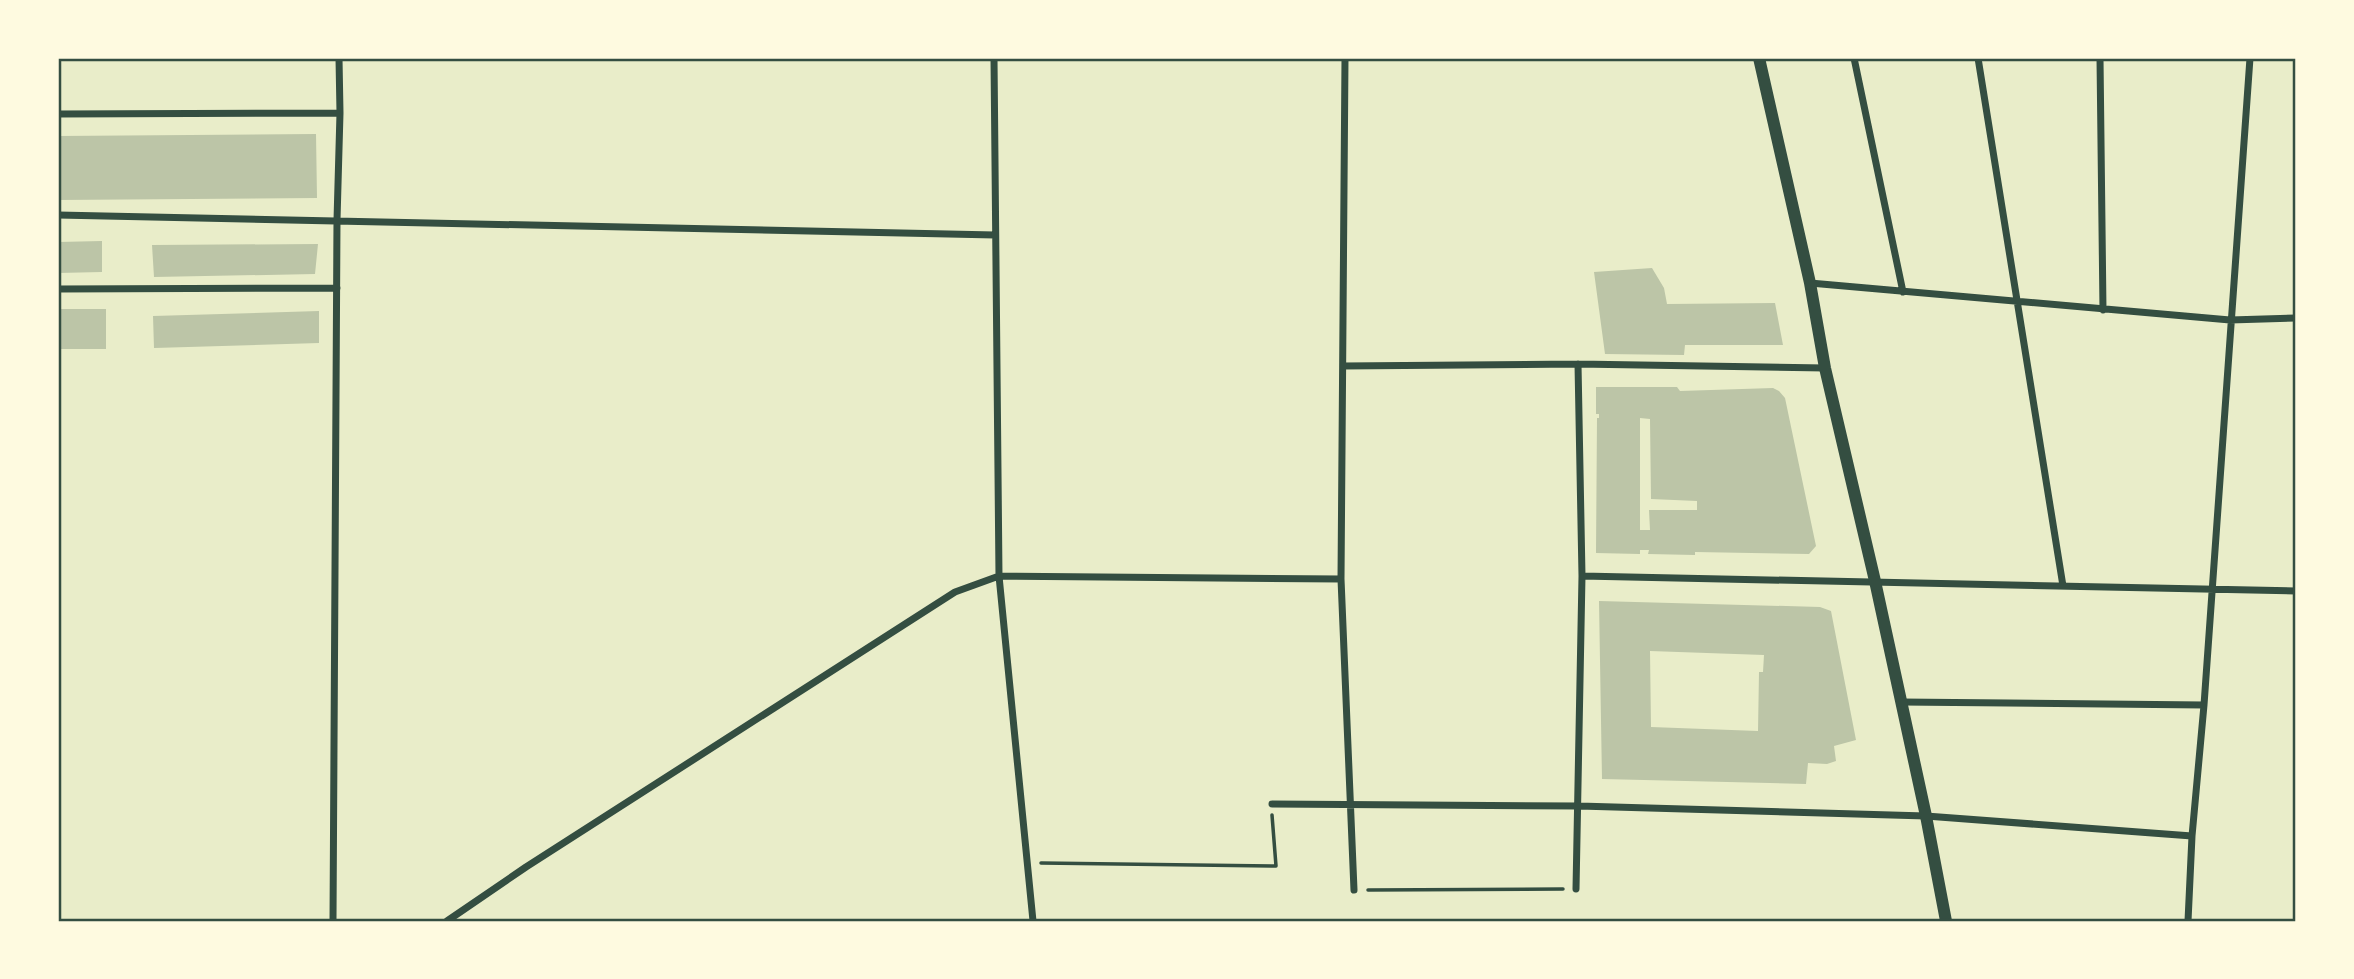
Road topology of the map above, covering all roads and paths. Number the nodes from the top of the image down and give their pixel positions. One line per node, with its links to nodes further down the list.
1 (339, 58): 9 (street)
2 (994, 58): 13 (street)
3 (1346, 58): 23 (street)
4 (1759, 58): 14 (street)
5 (1854, 58): 17 (street)
6 (1978, 58): 18 (street)
7 (2100, 58): 19 (street)
8 (2250, 58): 21 (street)
9 (340, 113): 10 (street); 12 (street)
10 (58, 114)
11 (58, 215): 12 (street)
12 (337, 220): 13 (street); 15 (street)
13 (995, 235): 25 (street)
14 (1810, 284): 17 (street); 24 (street)
15 (337, 288): 16 (street); 42 (street)
16 (58, 289)
17 (1903, 292): 18 (street)
18 (2017, 302): 19 (street); 29 (street)
19 (2103, 310): 21 (street)
20 (2296, 318): 21 (street)
21 (2230, 320): 30 (street)
22 (1578, 364): 23 (street); 24 (street); 26 (street)
23 (1343, 366): 27 (street)
24 (1825, 368): 28 (street)
25 (999, 576): 27 (street); 39 (street); 43 (street)
26 (1581, 576): 28 (street); 36 (street)
27 (1341, 579): 35 (street)
28 (1875, 581): 29 (street); 32 (street)
29 (2063, 586): 30 (street)
30 (2212, 590): 31 (street); 33 (street)
31 (2296, 591)
32 (1901, 702): 33 (street); 37 (street)
33 (2204, 705): 38 (street)
34 (1272, 804): 35 (street); 39 (path)
35 (1351, 805): 36 (street); 41 (street)
36 (1579, 806): 37 (street); 40 (street)
37 (1926, 816): 38 (street); 45 (street)
38 (2192, 836): 46 (street)
39 (1025, 863): 44 (street)
40 (1576, 889): 41 (path)
41 (1354, 890)
42 (333, 921)
43 (447, 921)
44 (1032, 921)
45 (1946, 921)
46 (2188, 921)

